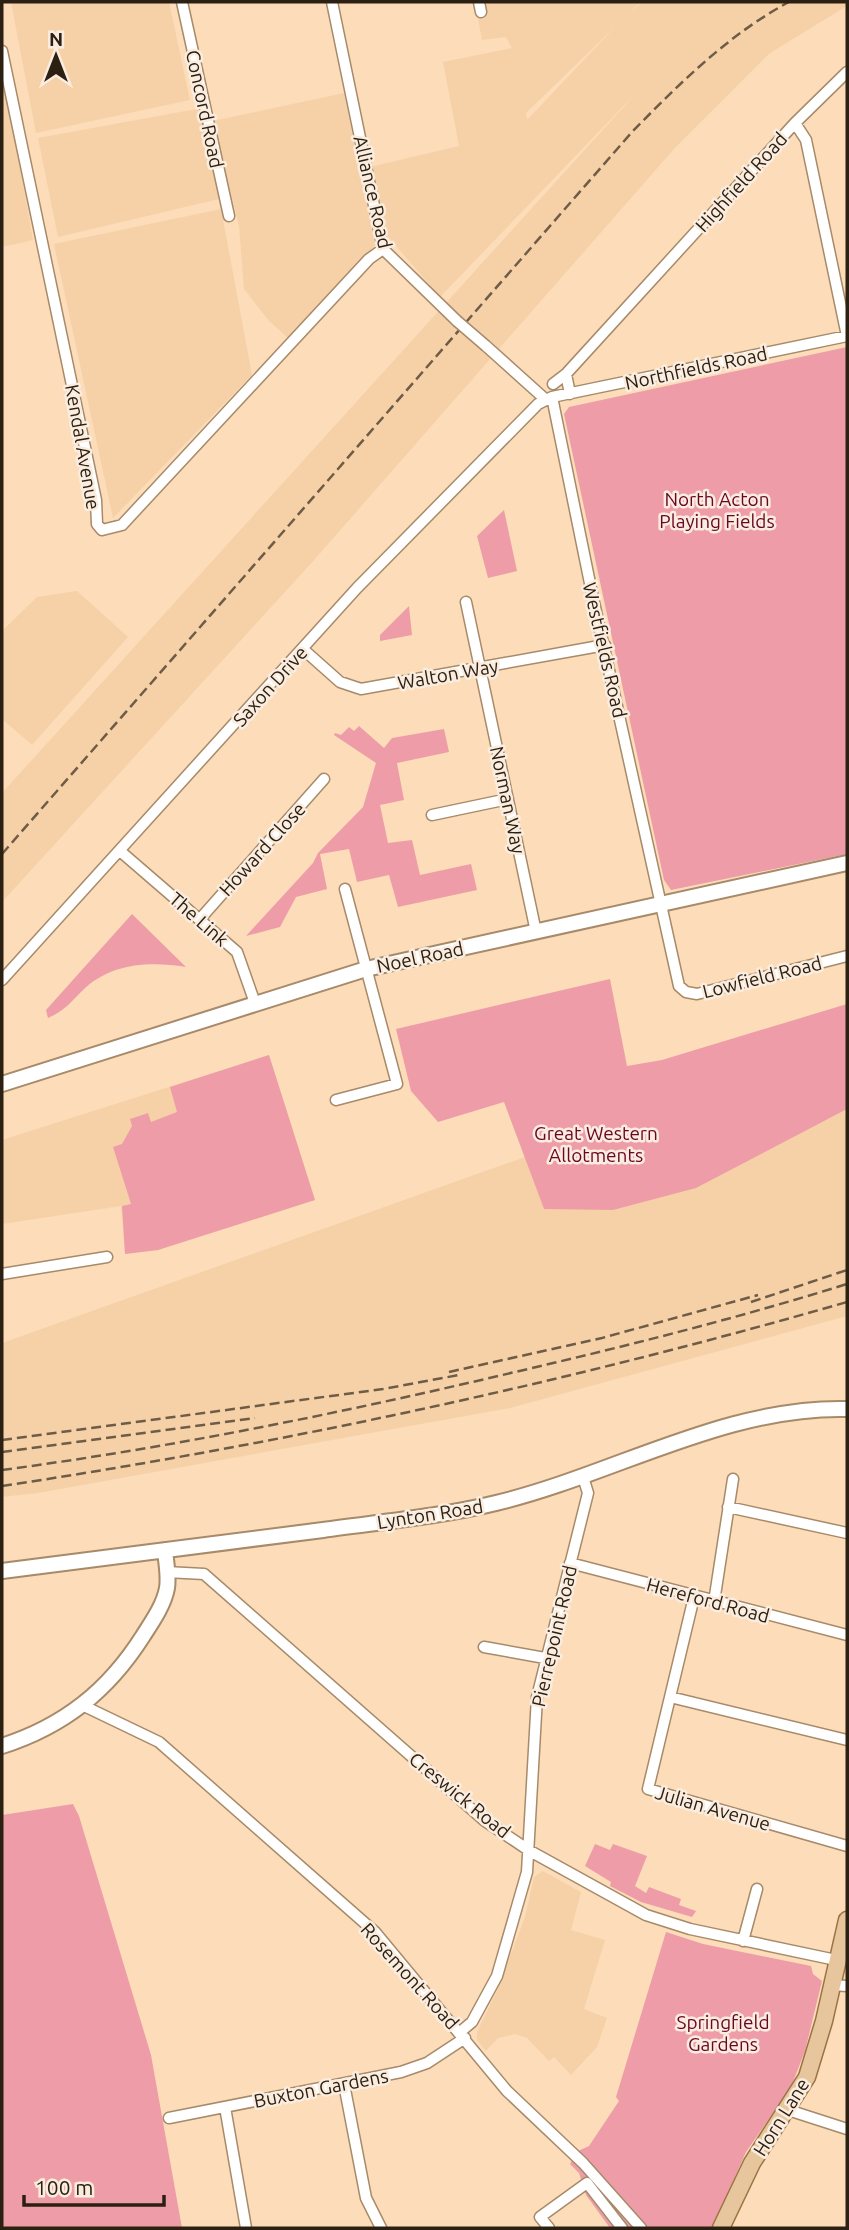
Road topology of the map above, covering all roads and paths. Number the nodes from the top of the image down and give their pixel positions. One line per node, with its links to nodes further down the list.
1 (182, 2): 6 (street, Concord Road)
2 (331, 2): 7 (street, Alliance Road)
3 (2, 51): 7 (street, Kendal Avenue)
4 (847, 72): 5 (street)
5 (795, 123): 8 (street, Highfield Road); 9 (street, Highfield Road)
6 (229, 216)
7 (383, 249): 12 (street, Alliance Road, bridge)
8 (847, 336): 11 (street, Northfields Road)
9 (566, 374): 10 (street, Highfield Road); 11 (street)
10 (553, 384)
11 (570, 394): 12 (street, Northfields Road)
12 (548, 398): 14 (street, Westfields Road); 15 (street, Saxon Drive)
13 (466, 602): 16 (street, Norman Way)
14 (605, 645): 16 (street, Walton Way); 23 (street, Westfields Road)
15 (303, 650): 16 (street, Walton Way); 20 (street, Saxon Drive)
16 (480, 668): 18 (street, Norman Way)
17 (324, 779): 24 (street, Howard Close)
18 (508, 799): 19 (street); 25 (street, Norman Way)
19 (432, 815)
20 (120, 851): 24 (street, The Link); 28 (street, Saxon Drive)
21 (847, 863): 23 (street, Noel Road)
22 (345, 889): 27 (street)
23 (661, 904): 25 (street, Noel Road); 26 (street, Lowfield Road)
24 (200, 919): 29 (street, The Link)
25 (536, 932): 27 (street, Noel Road)
26 (847, 956)
27 (366, 969): 29 (street, Noel Road); 31 (street)
28 (2, 980)
29 (255, 1003): 30 (street, Noel Road)
30 (2, 1084)
31 (335, 1100)
32 (107, 1257): 33 (street)
33 (2, 1274)
34 (847, 1409): 35 (street, Lynton Road)
35 (583, 1477): 39 (street, Lynton Road); 40 (street, Pierrepoint Road)
36 (733, 1479): 37 (street)
37 (729, 1507): 38 (street); 44 (street)
38 (847, 1533)
39 (165, 1550): 41 (street, Lynton Road); 42 (street)
40 (570, 1563): 43 (street, Hereford Road); 47 (street, Pierrepoint Road)
41 (2, 1570)
42 (166, 1572): 49 (street); 53 (street, Creswick Road)
43 (694, 1597): 44 (street, Hereford Road); 48 (street, Julian Avenue)
44 (714, 1602): 45 (street, Hereford Road)
45 (847, 1635)
46 (484, 1647): 47 (street)
47 (545, 1658): 53 (street, Pierrepoint Road)
48 (670, 1697): 50 (street); 52 (street, Julian Avenue)
49 (84, 1706): 51 (street); 59 (street, Rosemont Road)
50 (847, 1740)
51 (2, 1746)
52 (847, 1846)
53 (530, 1851): 56 (street, Creswick Road); 59 (street, Pierrepoint Road)
54 (757, 1889): 56 (street)
55 (847, 1920): 57 (main road, Horn Lane)
56 (743, 1941): 57 (street, Creswick Road)
57 (836, 1960): 58 (main road, Horn Lane)
58 (839, 1986): 62 (main road, Horn Lane)
59 (463, 2035): 60 (street, Buxton Gardens); 65 (street, Rosemont Road)
60 (344, 2084): 61 (street, Buxton Gardens); 69 (street)
61 (225, 2107): 63 (street, Buxton Gardens); 68 (street)
62 (788, 2110): 64 (street); 73 (main road, Horn Lane)
63 (169, 2118)
64 (847, 2129)
65 (614, 2197): 66 (street); 72 (street, Rosemont Road)
66 (604, 2204): 67 (street); 70 (street); 71 (street)
67 (595, 2211)
68 (246, 2228)
69 (381, 2228)
70 (549, 2228)
71 (622, 2228)
72 (641, 2228)
73 (721, 2228)

